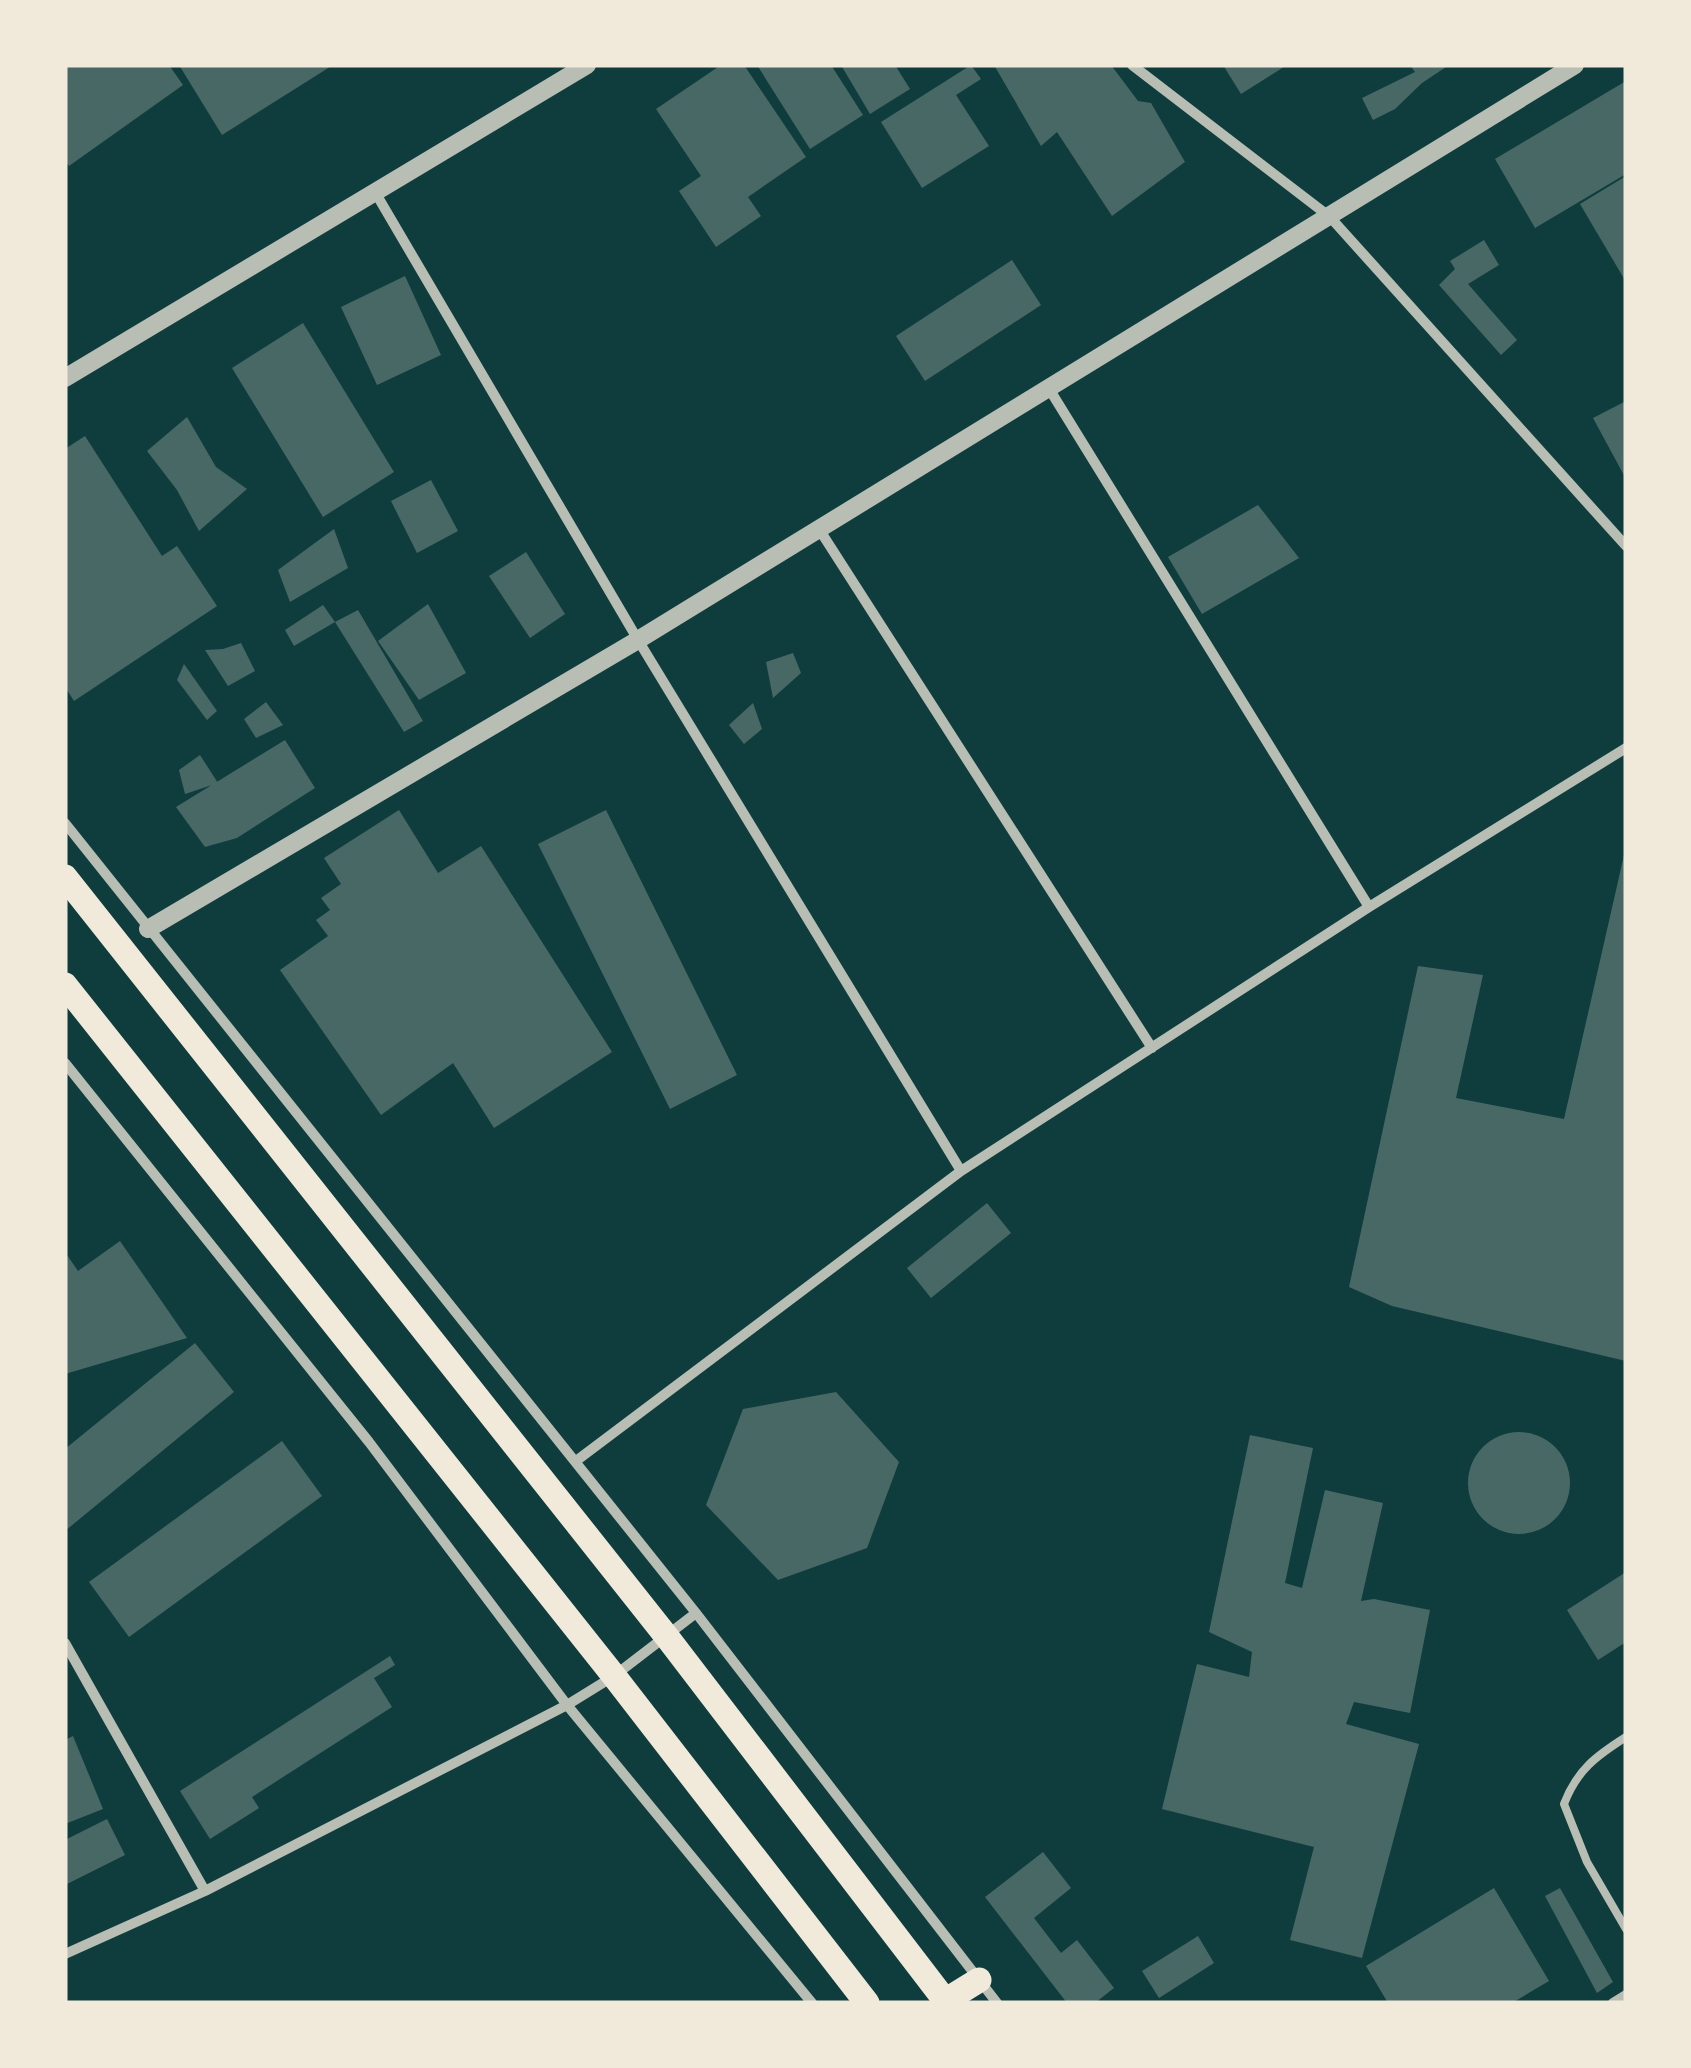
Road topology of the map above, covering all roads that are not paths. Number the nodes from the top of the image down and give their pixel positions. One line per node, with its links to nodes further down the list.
1 (587, 65): 4 (street)
2 (1132, 65): 5 (street)
3 (1574, 65): 5 (street)
4 (375, 192): 6 (street); 10 (street)
5 (1330, 217): 7 (street); 9 (street)
6 (65, 378)
7 (1047, 386): 8 (street); 14 (street)
8 (819, 529): 10 (street); 17 (street)
9 (1626, 546)
10 (638, 640): 15 (street); 19 (street)
11 (1626, 748): 14 (street)
12 (65, 822): 15 (street)
13 (65, 877): 22 (main road)
14 (1369, 907): 17 (street)
15 (148, 929): 20 (street)
16 (65, 985): 24 (main road)
17 (1152, 1048): 19 (street)
18 (65, 1063): 25 (street)
19 (960, 1171): 20 (street)
20 (576, 1461): 21 (street)
21 (696, 1613): 22 (street); 30 (street)
22 (667, 1636): 24 (street); 32 (main road)
23 (65, 1643): 27 (street)
24 (614, 1676): 25 (street); 34 (main road)
25 (568, 1706): 27 (street); 33 (street)
26 (1626, 1738): 28 (lane)
27 (205, 1890): 29 (street)
28 (1626, 1929)
29 (65, 1954)
30 (978, 1980): 32 (main road); 35 (street)
31 (1626, 1995): 36 (street)
32 (946, 2002)
33 (812, 2003)
34 (867, 2003)
35 (997, 2003)
36 (1613, 2003)

